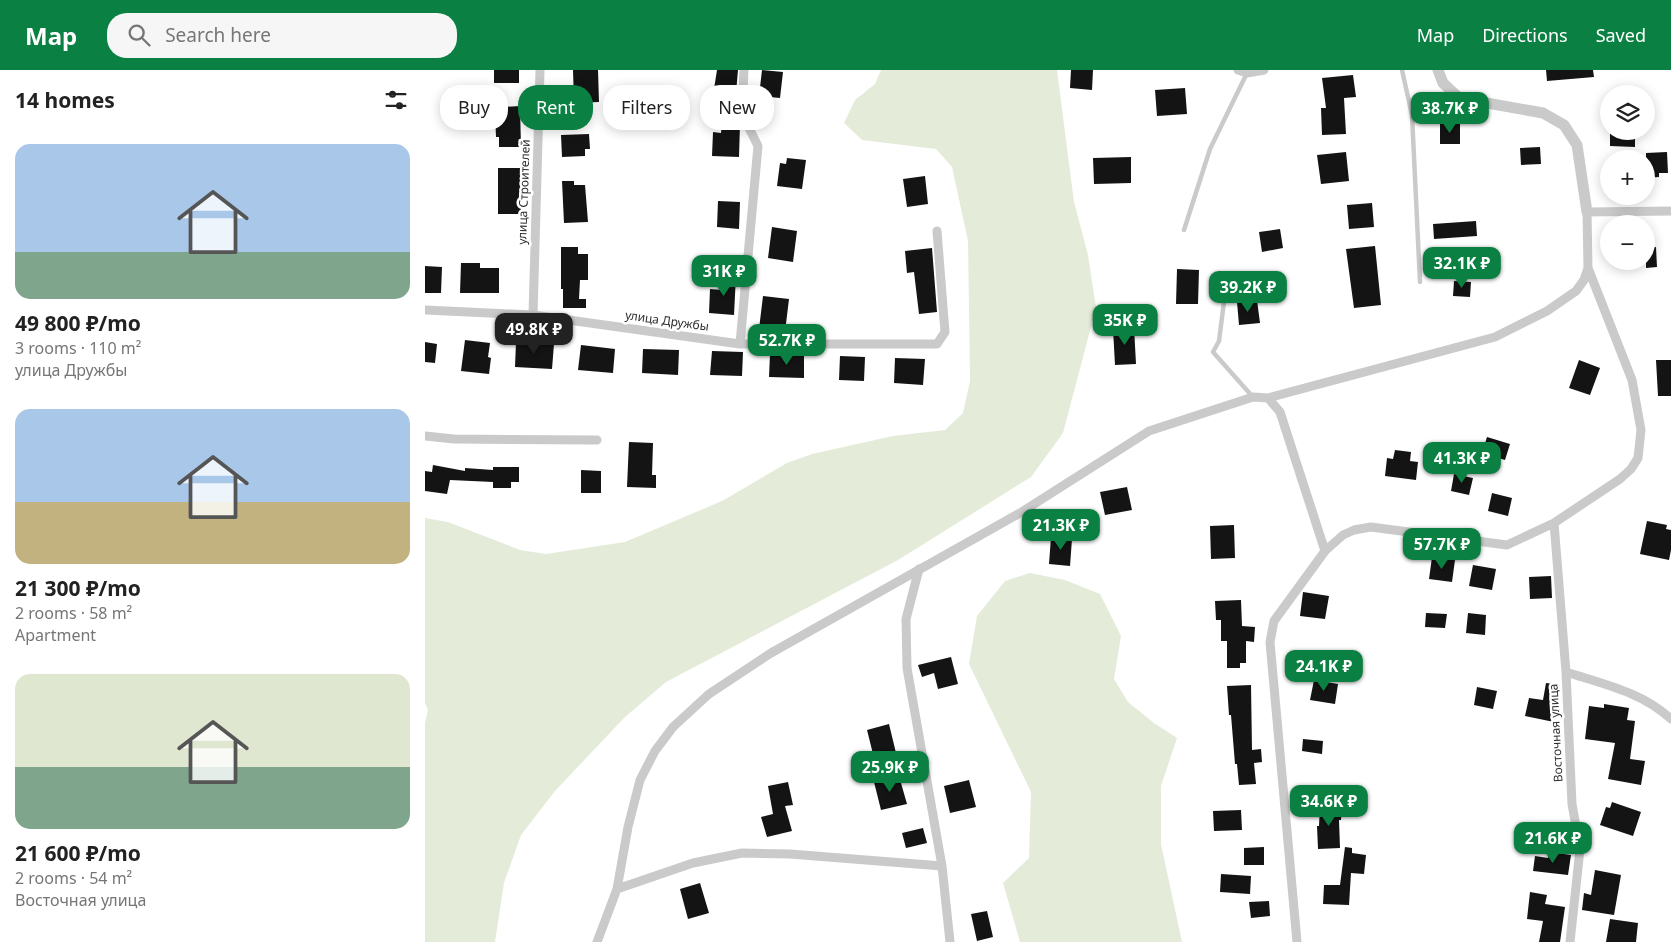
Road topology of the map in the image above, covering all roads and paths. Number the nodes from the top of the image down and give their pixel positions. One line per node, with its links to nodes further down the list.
1 (540, 70): 15 (street, улица Строителей)
2 (744, 70): 16 (street)
3 (1264, 70): 6 (street)
4 (1402, 70): 12 (lane)
5 (1438, 70): 7 (street)
6 (1242, 71): 9 (lane)
7 (1587, 212): 8 (street); 11 (street)
8 (1671, 212)
9 (1184, 230)
10 (937, 231): 16 (street, улица Дружбы)
11 (1587, 268): 18 (street); 21 (street)
12 (1420, 282)
13 (1227, 286): 17 (lane)
14 (425, 310): 15 (street, улица Дружбы)
15 (533, 315): 16 (street, улица Дружбы)
16 (740, 344)
17 (1253, 398): 18 (street); 23 (street)
18 (1268, 398): 22 (street)
19 (425, 436): 20 (street)
20 (597, 440)
21 (1554, 523): 22 (street); 24 (street, Восточная улица)
22 (1325, 551): 30 (street)
23 (919, 569): 26 (street); 27 (street)
24 (1566, 672): 25 (street); 31 (street, Восточная улица)
25 (1671, 719)
26 (942, 866): 27 (street); 29 (street)
27 (617, 889): 28 (street)
28 (597, 942)
29 (950, 942)
30 (1297, 942)
31 (1570, 942)

